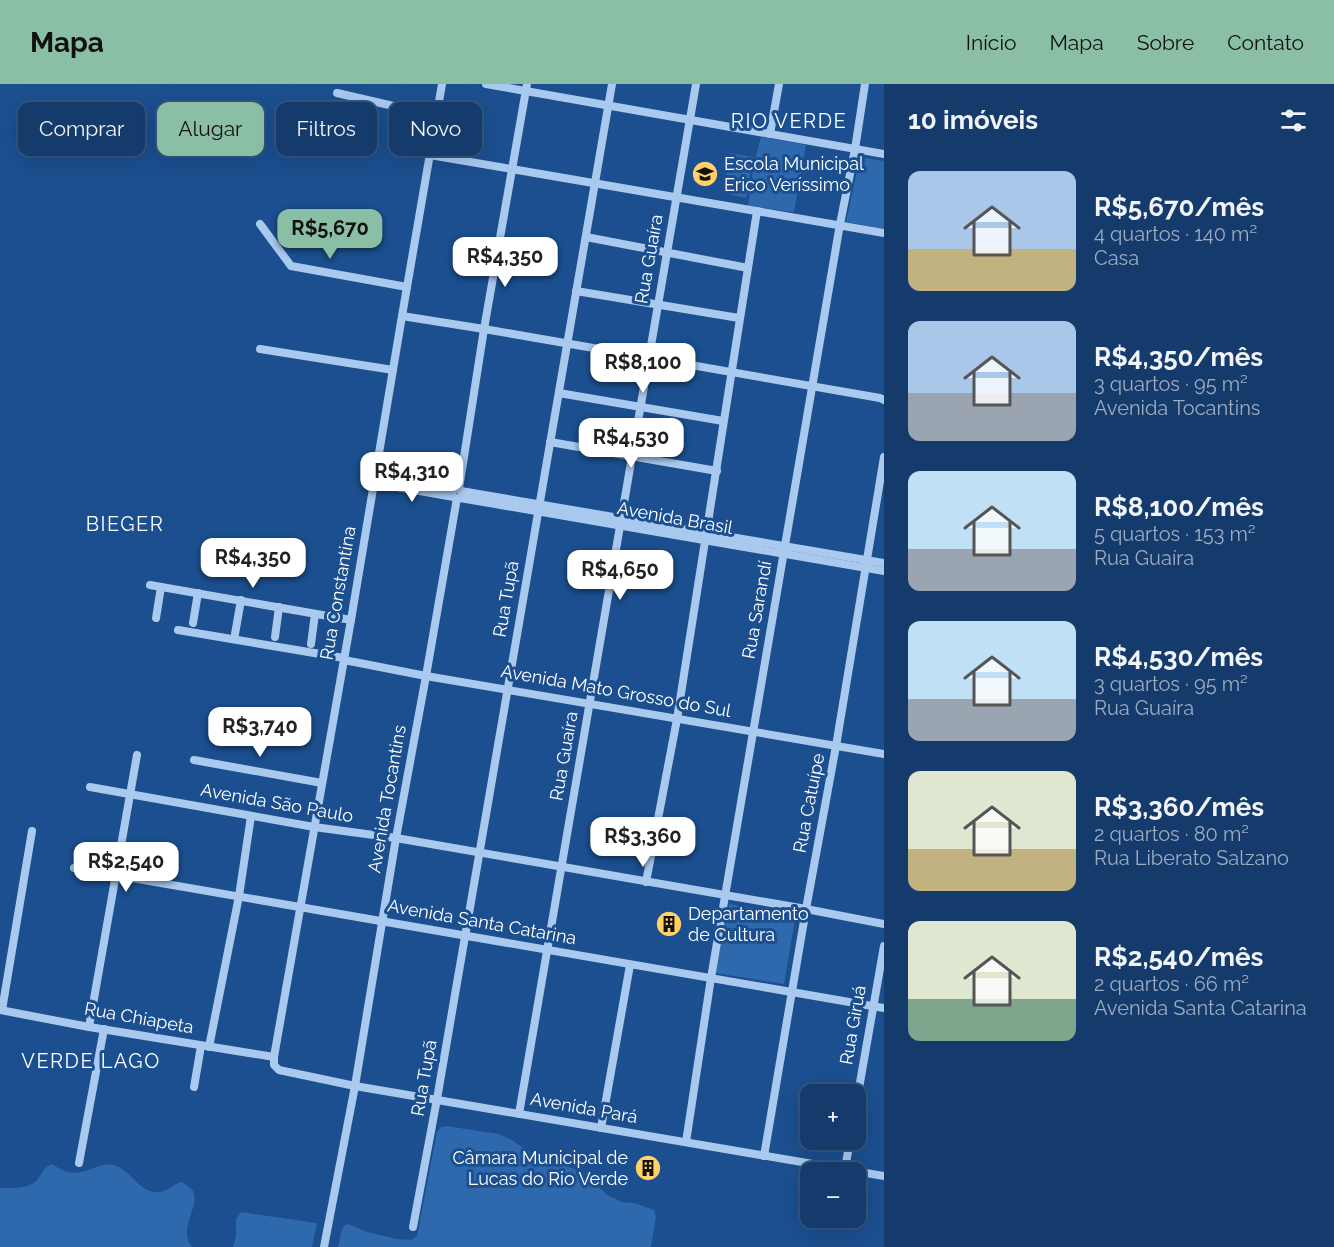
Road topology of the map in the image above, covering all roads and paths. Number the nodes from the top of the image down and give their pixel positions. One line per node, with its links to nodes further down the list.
1 (442, 84): 9 (street, Rua Constantina)
2 (486, 84): 7 (street)
3 (612, 84): 11 (street, Rua Tupã)
4 (696, 84): 12 (street, Rua Guaíra)
5 (779, 84): 13 (street)
6 (865, 84): 14 (street, Rua Sarandí)
7 (527, 88): 11 (street); 18 (street, Avenida Tocantins)
8 (337, 93): 10 (street)
9 (439, 102)
10 (389, 105)
11 (608, 105): 12 (street); 19 (street, Rua Tupã)
12 (689, 120): 13 (street); 20 (street, Rua Guaíra)
13 (770, 134): 14 (street)
14 (855, 148): 15 (street); 23 (street, Rua Sarandí)
15 (884, 154)
16 (430, 156): 28 (street, Rua Constantina)
17 (435, 156): 18 (street)
18 (512, 170): 19 (street); 33 (street, Avenida Tocantins)
19 (596, 184): 20 (street); 25 (street, Rua Tupã)
20 (676, 198): 21 (street); 26 (street, Rua Guaíra)
21 (757, 211): 23 (street); 27 (street)
22 (260, 224): 28 (street)
23 (840, 224): 24 (street); 39 (street, Rua Sarandí)
24 (884, 233)
25 (586, 237): 26 (street); 29 (street, Rua Tupã)
26 (667, 252): 27 (street); 30 (street, Rua Guaíra)
27 (748, 268): 32 (street)
28 (406, 287): 31 (street, Rua Constantina)
29 (576, 291): 30 (street); 34 (street, Rua Tupã)
30 (658, 305): 32 (street); 36 (street, Rua Guaíra)
31 (402, 316): 33 (street); 37 (street, Rua Constantina)
32 (739, 318): 38 (street)
33 (484, 329): 34 (street); 49 (street, Avenida Tocantins)
34 (567, 343): 36 (street); 40 (street, Rua Tupã)
35 (260, 349): 37 (street)
36 (649, 358): 38 (street); 42 (street, Rua Guaíra)
37 (393, 370): 48 (street, Rua Constantina)
38 (732, 373): 39 (street); 43 (street)
39 (812, 386): 41 (street); 53 (street, Rua Sarandí)
40 (559, 393): 42 (street); 44 (street, Rua Tupã)
41 (883, 398)
42 (640, 407): 43 (street); 45 (street, Rua Guaíra)
43 (723, 421): 47 (street)
44 (550, 442): 45 (street); 50 (street, Rua Tupã)
45 (632, 456): 47 (street); 51 (street, Rua Guaíra)
46 (884, 457): 55 (street, Rua Catuípe)
47 (717, 471): 52 (street)
48 (374, 479): 49 (street, Avenida Brasil); 64 (street, Rua Constantina)
49 (457, 494): 50 (street, Avenida Brasil); 71 (street, Avenida Tocantins)
50 (539, 507): 51 (street, Avenida Brasil); 72 (street, Rua Tupã)
51 (620, 522): 52 (street, Avenida Brasil); 73 (street, Rua Guaíra)
52 (706, 537): 53 (street, Avenida Brasil); 74 (street)
53 (784, 550): 55 (street, Avenida Brasil); 75 (street, Rua Sarandí)
54 (884, 563): 55 (street, Avenida Brasil)
55 (866, 564): 56 (street, Avenida Brasil); 76 (street, Rua Catuípe)
56 (884, 571)
57 (150, 585): 58 (street)
58 (161, 587): 59 (street); 63 (street)
59 (198, 593): 60 (street); 65 (street)
60 (241, 600): 61 (street); 67 (street)
61 (279, 607): 62 (street); 68 (street)
62 (315, 614): 64 (street); 69 (street)
63 (156, 618)
64 (351, 620): 70 (street, Rua Constantina)
65 (193, 623)
66 (178, 630): 70 (street, Avenida Mato Grosso do Sul)
67 (235, 634)
68 (275, 637)
69 (310, 644)
70 (344, 659): 71 (street, Avenida Mato Grosso do Sul); 80 (street, Rua Constantina)
71 (426, 676): 72 (street, Avenida Mato Grosso do Sul); 86 (street, Avenida Tocantins)
72 (508, 689): 73 (street, Avenida Mato Grosso do Sul); 87 (street, Rua Tupã)
73 (589, 704): 74 (street, Avenida Mato Grosso do Sul); 88 (street, Rua Guaíra)
74 (677, 719): 75 (street, Avenida Mato Grosso do Sul); 91 (street)
75 (753, 732): 76 (street, Avenida Mato Grosso do Sul); 92 (street, Rua Sarandí)
76 (836, 746): 77 (street, Avenida Mato Grosso do Sul); 95 (street, Rua Catuípe)
77 (884, 754)
78 (137, 755): 82 (street)
79 (194, 760): 80 (street)
80 (322, 783): 84 (street, Rua Constantina)
81 (90, 787): 82 (street, Avenida São Paulo)
82 (130, 794): 83 (street, Avenida São Paulo); 90 (street)
83 (251, 816): 84 (street, Avenida São Paulo); 93 (street)
84 (314, 827): 86 (street, Avenida São Paulo); 94 (street, Rua Constantina)
85 (32, 831): 106 (street)
86 (396, 838): 87 (street, Avenida São Paulo); 96 (street, Avenida Tocantins)
87 (480, 852): 88 (street, Avenida São Paulo); 98 (street, Rua Tupã)
88 (561, 867): 91 (street, Avenida São Paulo); 100 (street, Rua Guaíra)
89 (74, 868): 90 (street, Avenida Santa Catarina)
90 (116, 875): 93 (street, Avenida Santa Catarina); 107 (street)
91 (646, 882): 92 (street, Avenida São Paulo)
92 (725, 895): 95 (street, Avenida São Paulo); 102 (street, Rua Sarandí)
93 (239, 896): 94 (street, Avenida Santa Catarina); 109 (street)
94 (300, 907): 96 (street, Avenida Santa Catarina); 110 (street, Rua Constantina)
95 (806, 909): 97 (street, Avenida São Paulo); 103 (street, Rua Catuípe)
96 (383, 921): 98 (street, Avenida Santa Catarina); 112 (street, Avenida Tocantins)
97 (884, 924)
98 (466, 935): 100 (street, Avenida Santa Catarina); 114 (street, Rua Tupã)
99 (884, 946): 104 (street, Rua Giruá)
100 (547, 950): 101 (street, Avenida Santa Catarina); 115 (street, Rua Guaíra)
101 (630, 965): 102 (street, Avenida Santa Catarina); 116 (street)
102 (711, 978): 103 (street, Avenida Santa Catarina); 117 (street, Rua Sarandí)
103 (791, 993): 104 (street, Avenida Santa Catarina); 118 (street, Rua Catuípe)
104 (873, 1006): 105 (street, Avenida Santa Catarina); 111 (street, Rua Giruá)
105 (884, 1008)
106 (1, 1010): 107 (street, Rua Chiapeta)
107 (89, 1027): 108 (street, Rua Chiapeta)
108 (104, 1029): 109 (street, Rua Chiapeta); 120 (street)
109 (205, 1047): 110 (street, Rua Chiapeta); 113 (street)
110 (273, 1057): 112 (street, Avenida Pará)
111 (860, 1084)
112 (355, 1086): 114 (street, Avenida Pará); 124 (street, Avenida Tocantins)
113 (194, 1087)
114 (437, 1100): 115 (street, Avenida Pará); 123 (street, Rua Tupã)
115 (519, 1114): 116 (street, Avenida Pará)
116 (601, 1128): 117 (street, Avenida Pará)
117 (686, 1142): 118 (street, Avenida Pará)
118 (764, 1156): 119 (street, Avenida Pará)
119 (801, 1162)
120 (79, 1163)
121 (866, 1173): 122 (street, Avenida Pará)
122 (884, 1176)
123 (413, 1227)
124 (324, 1247)

